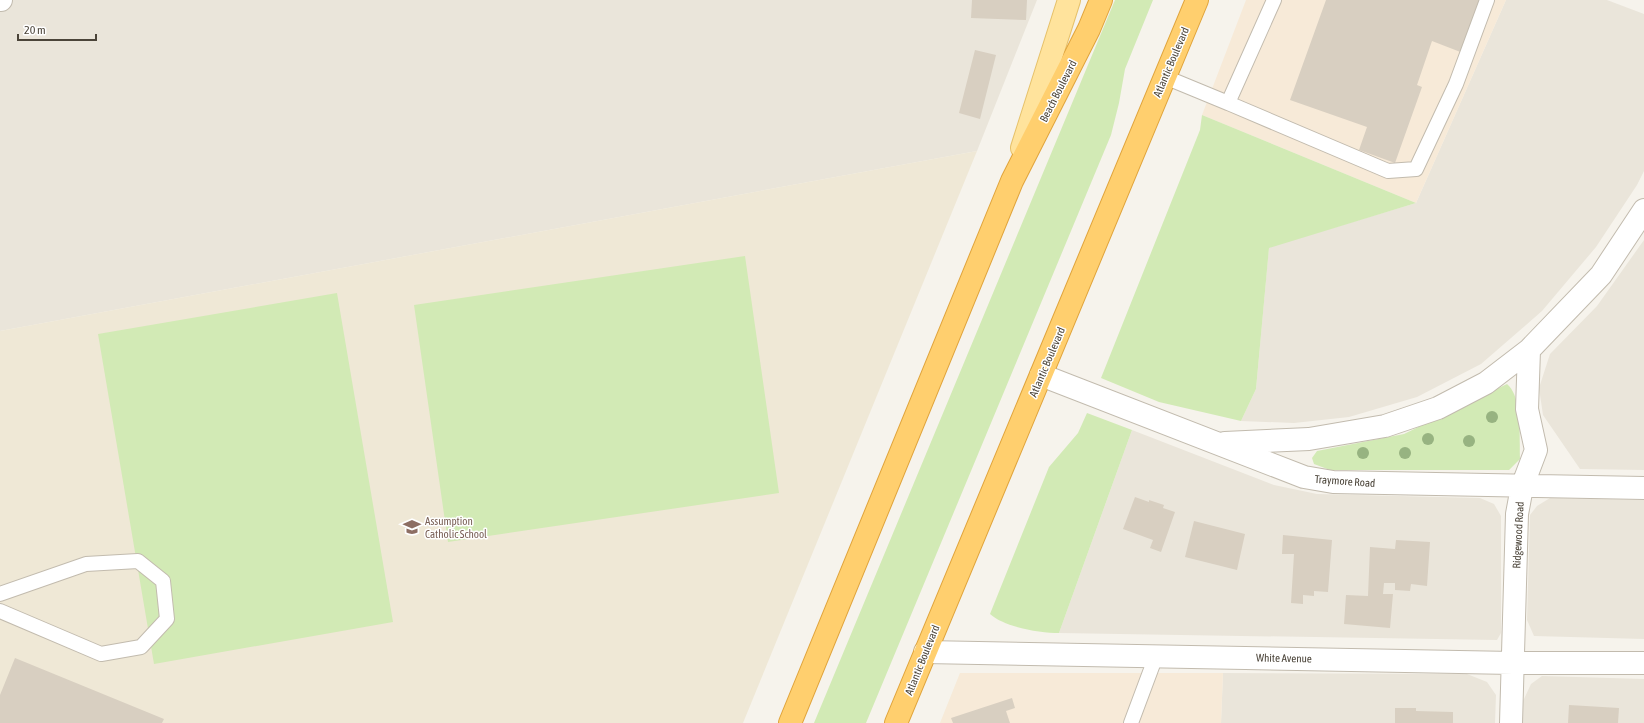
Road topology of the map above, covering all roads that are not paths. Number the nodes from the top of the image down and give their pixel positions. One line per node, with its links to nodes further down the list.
1 (1069, 0): 8 (main road)
2 (1102, 0): 8 (highway, Beach Boulevard)
3 (1197, 0): 6 (highway, Atlantic Boulevard)
4 (1274, 0): 7 (lane)
5 (1487, 0): 7 (lane)
6 (1165, 77): 7 (lane); 11 (highway, Atlantic Boulevard)
7 (1228, 103)
8 (1012, 181): 21 (highway, Beach Boulevard)
9 (1644, 210): 10 (street)
10 (1529, 350): 12 (street); 13 (street, Ridgewood Road)
11 (1041, 375): 12 (street, Traymore Road); 17 (highway, Atlantic Boulevard)
12 (1217, 443): 13 (street, Traymore Road)
13 (1522, 487): 14 (street, Traymore Road); 19 (street, Ridgewood Road)
14 (1644, 488)
15 (0, 594): 16 (lane)
16 (0, 611)
17 (925, 652): 18 (street, White Avenue); 22 (highway, Atlantic Boulevard)
18 (1156, 656): 19 (street, White Avenue); 23 (lane)
19 (1513, 662): 20 (street, White Avenue); 24 (street, Ridgewood Road)
20 (1644, 663)
21 (790, 723)
22 (896, 723)
23 (1131, 723)
24 (1511, 723)

